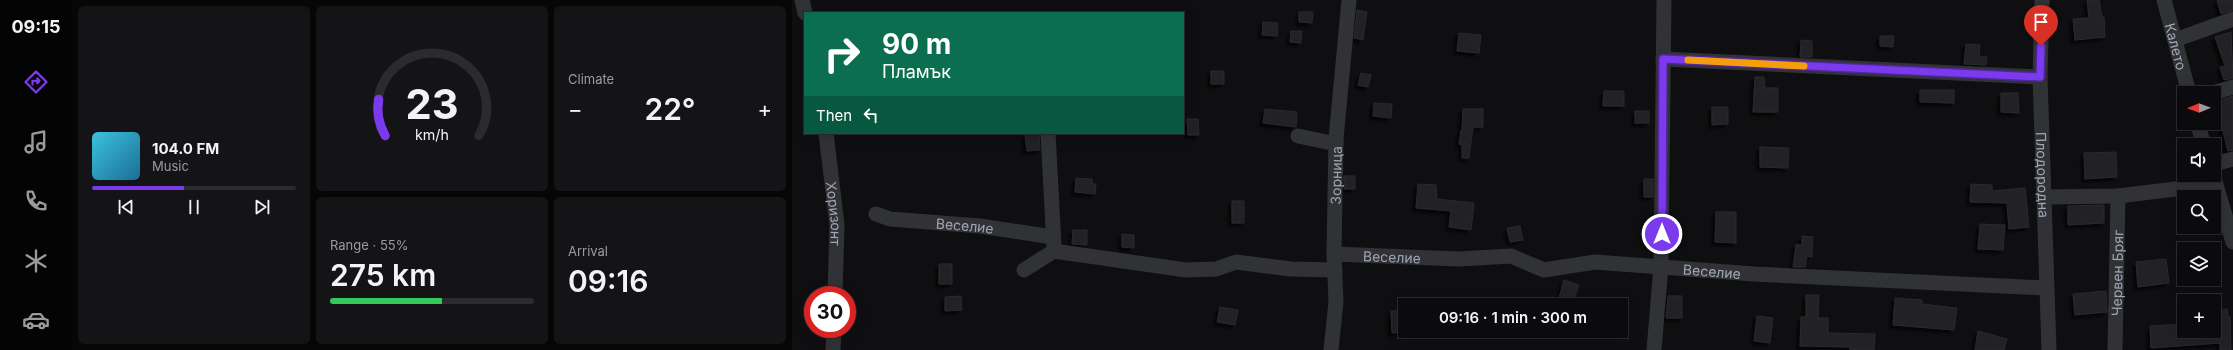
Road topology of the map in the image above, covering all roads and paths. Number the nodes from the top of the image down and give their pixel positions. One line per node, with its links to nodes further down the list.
1 (802, 0): 6 (street)
2 (1349, 0): 17 (street, Зорница)
3 (1664, 0): 9 (street)
4 (2042, 0): 10 (street, Плодородна)
5 (2164, 0): 8 (street, Калето)
6 (805, 12)
7 (2233, 19): 8 (street)
8 (2174, 40): 11 (street, Калето)
9 (1663, 59): 10 (street); 28 (street)
10 (2040, 77): 23 (street, Плодородна)
11 (2187, 86)
12 (2233, 87): 13 (street)
13 (2221, 91)
14 (826, 134): 31 (street, Хоризонт)
15 (1048, 134): 26 (street)
16 (1298, 136): 17 (street)
17 (1336, 144): 27 (street, Зорница)
18 (2233, 159): 19 (street)
19 (2221, 162)
20 (2197, 182): 22 (street)
21 (2215, 182): 25 (street)
22 (2118, 196): 23 (street); 38 (street, Червен Бряг)
23 (2043, 197): 32 (street, Плодородна)
24 (876, 214): 26 (street, Веселие)
25 (2232, 234)
26 (1053, 244): 29 (street); 30 (street, Веселие)
27 (1334, 254): 28 (street, Веселие); 30 (street, Зорница)
28 (1661, 266): 32 (street, Веселие); 36 (street)
29 (1024, 270)
30 (1335, 270): 35 (street, Зорница)
31 (835, 286)
32 (2046, 288): 37 (street, Плодородна)
33 (834, 338): 34 (street)
34 (833, 350)
35 (1331, 350)
36 (1654, 350)
37 (2049, 350)
38 (2115, 350)

